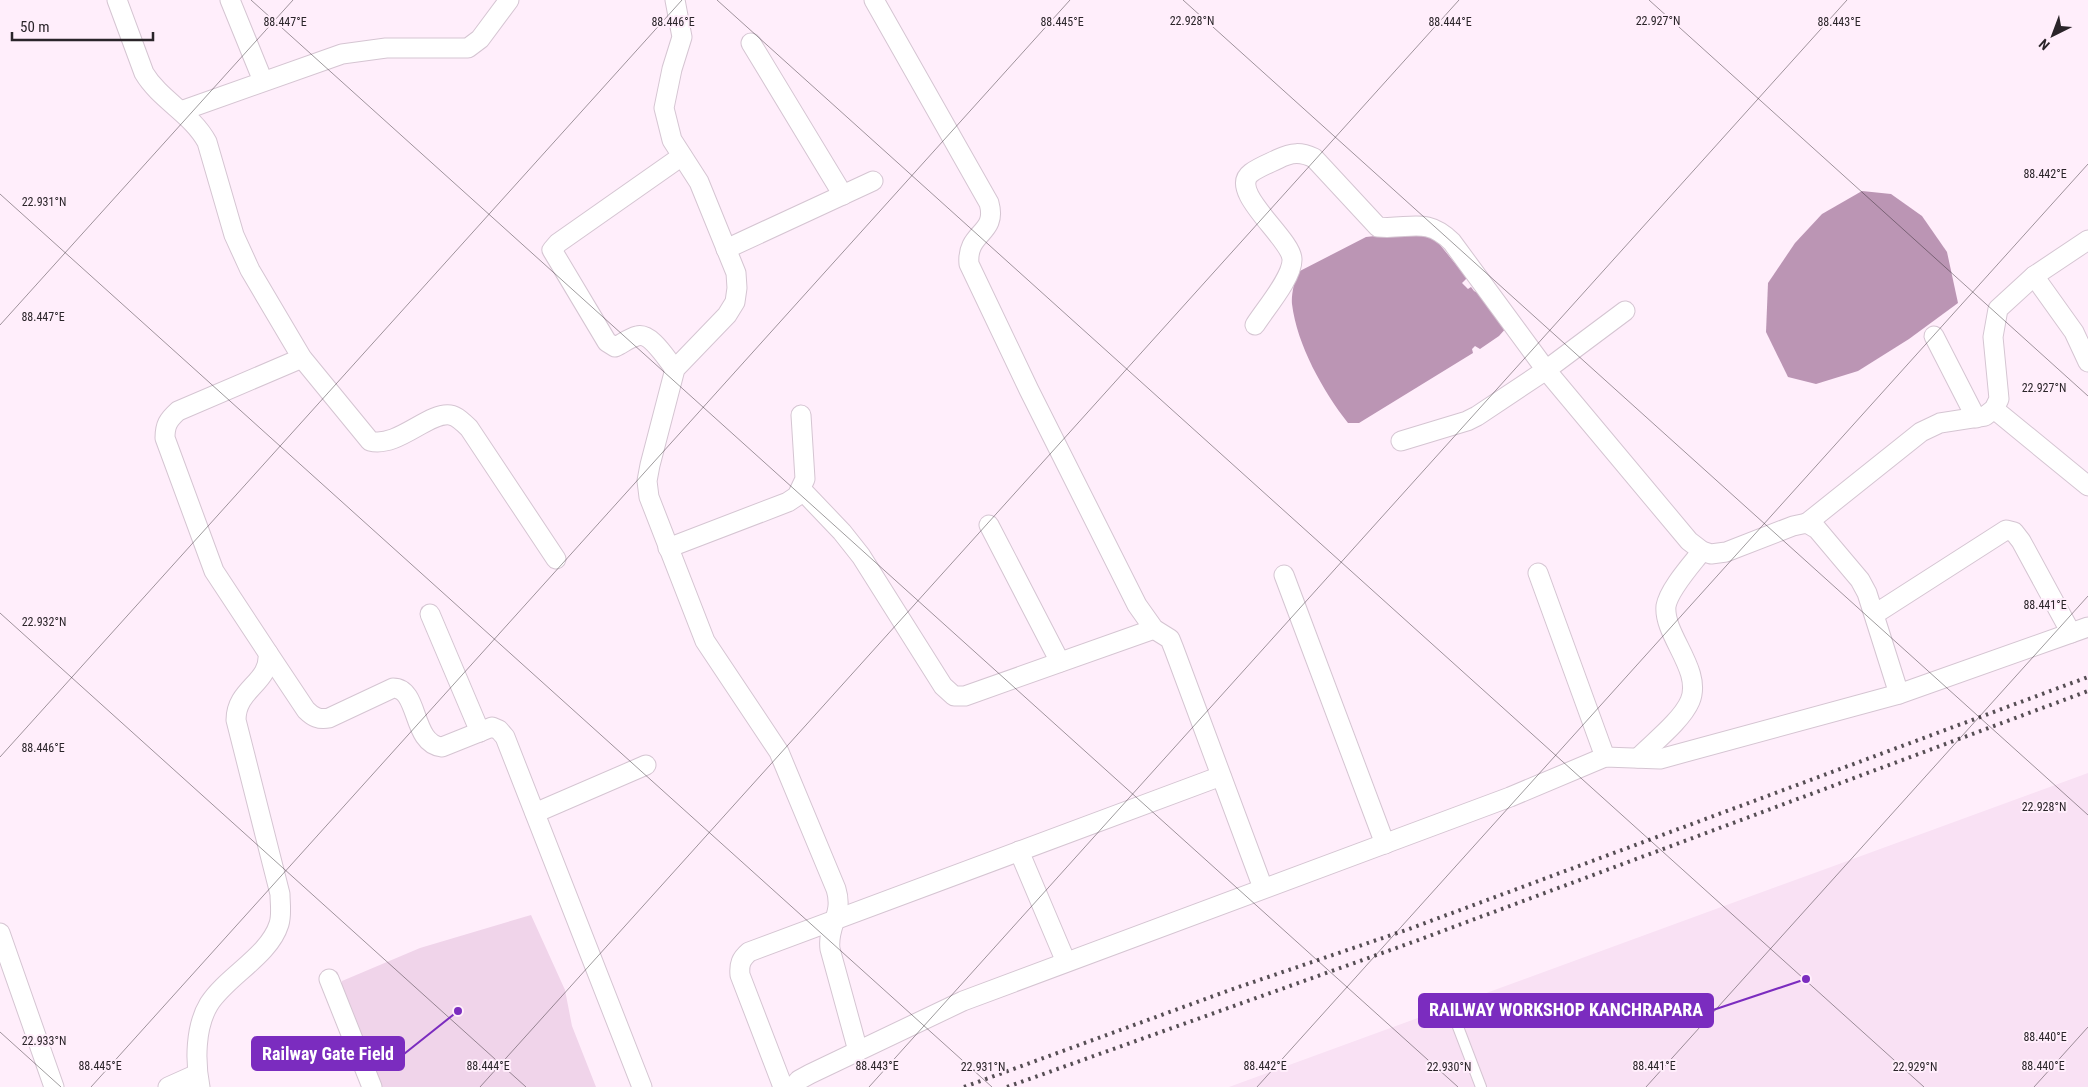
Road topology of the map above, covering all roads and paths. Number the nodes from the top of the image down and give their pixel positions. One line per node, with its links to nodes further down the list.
1 (117, 0): 8 (street)
2 (230, 0): 7 (street)
3 (675, 0): 9 (street)
4 (874, 0): 37 (street)
5 (504, 2): 7 (street)
6 (751, 43): 11 (street)
7 (263, 81): 8 (street)
8 (181, 111): 18 (street)
9 (682, 156): 13 (street); 20 (street)
10 (874, 181): 11 (street)
11 (842, 195): 13 (street)
12 (2088, 240): 14 (street)
13 (726, 249): 20 (street)
14 (2034, 276): 19 (street); 22 (street)
15 (1625, 311): 21 (street)
16 (1255, 325): 21 (street)
17 (1934, 336): 24 (street)
18 (302, 358): 32 (street); 39 (street)
19 (2088, 362)
20 (675, 369): 30 (street)
21 (1546, 370): 25 (street); 31 (street)
22 (1994, 409): 24 (street); 26 (street)
23 (800, 415): 27 (street)
24 (1976, 418): 28 (street)
25 (1401, 441)
26 (2088, 486)
27 (801, 489): 30 (street); 40 (street)
28 (1807, 523): 31 (street); 36 (street)
29 (988, 525): 40 (street)
30 (668, 548): 51 (street)
31 (1702, 551): 44 (street)
32 (556, 559)
33 (1538, 573): 43 (street)
34 (1284, 575): 48 (street)
35 (430, 614): 42 (street)
36 (1874, 614): 38 (street); 41 (street)
37 (1154, 629): 40 (street); 46 (street)
38 (2080, 630): 41 (street)
39 (268, 654): 42 (street); 57 (street)
40 (1060, 662)
41 (1899, 694): 44 (street)
42 (480, 732): 47 (street)
43 (1605, 757): 44 (street); 48 (street)
44 (1638, 758)
45 (646, 765): 47 (street)
46 (1222, 776): 49 (street); 50 (street)
47 (535, 813): 61 (street)
48 (1384, 844): 50 (street)
49 (1019, 851): 51 (street); 53 (street)
50 (1263, 888): 53 (street)
51 (836, 919): 56 (street); 62 (street)
52 (0, 933): 58 (street)
53 (1066, 962): 56 (street)
54 (329, 979): 60 (street)
55 (1455, 1019): 64 (lane)
56 (858, 1051): 63 (street)
57 (198, 1080): 59 (street)
58 (54, 1087)
59 (168, 1087)
60 (372, 1087)
61 (642, 1087)
62 (783, 1087)
63 (793, 1087)
64 (1481, 1087)

